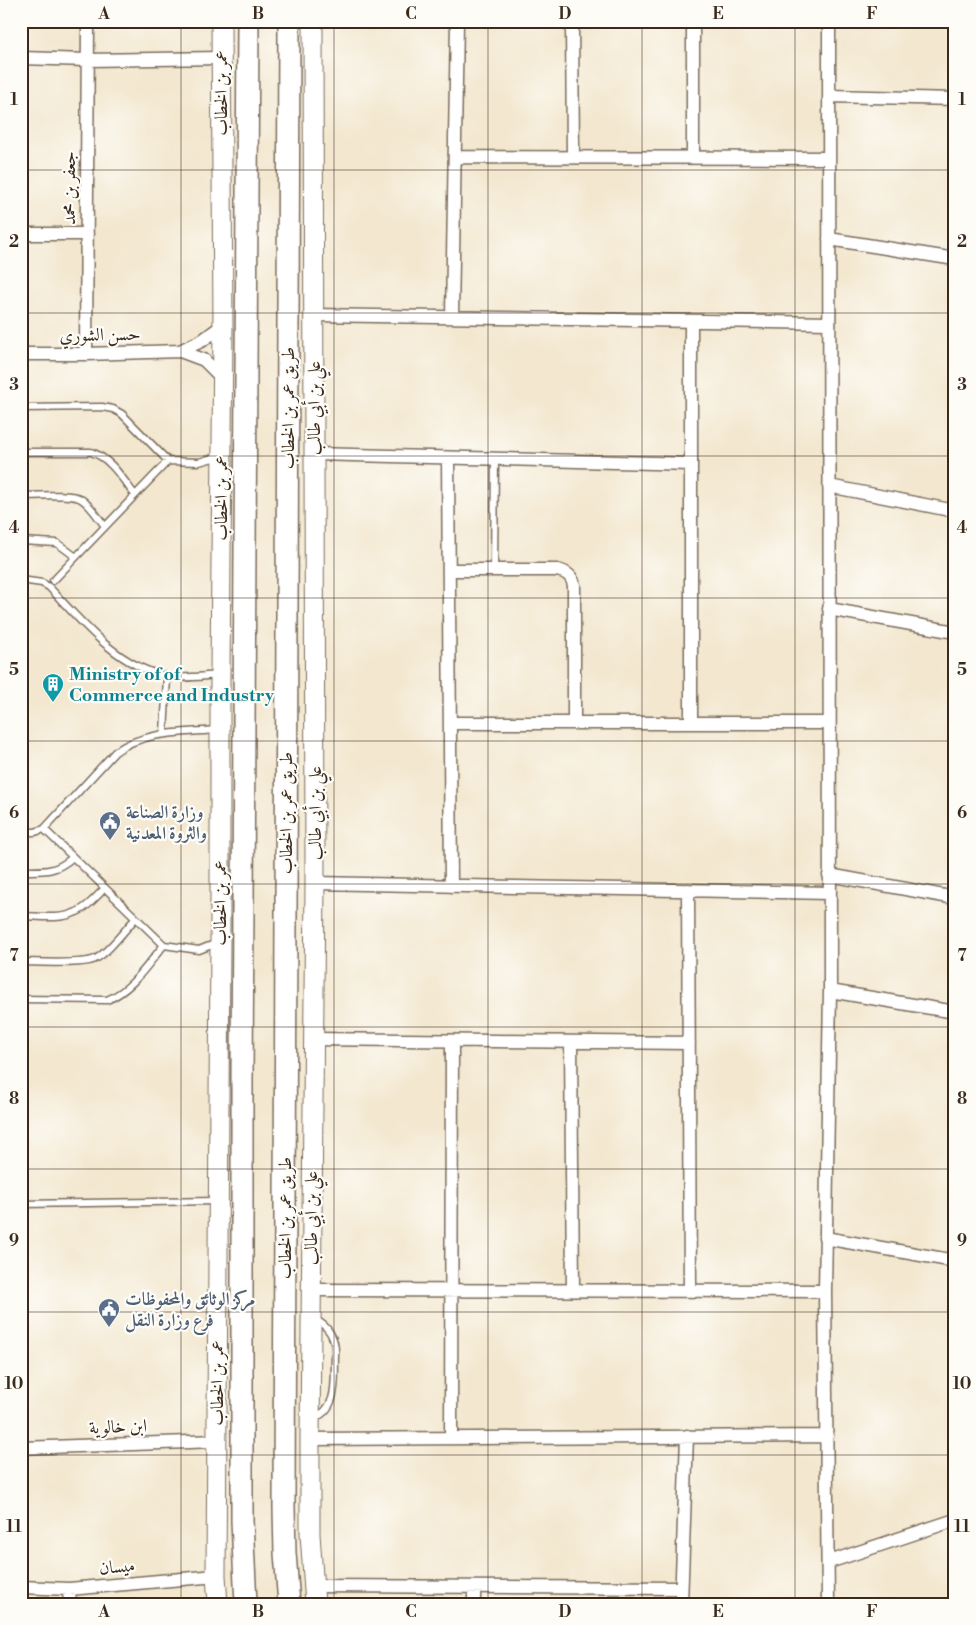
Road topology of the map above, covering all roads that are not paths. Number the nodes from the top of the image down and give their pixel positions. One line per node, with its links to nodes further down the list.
1 (88, 21): 12 (street, جعفر بن محمد)
2 (221, 21): 11 (street, عمر بن الخطاب)
3 (248, 21): 13 (main road)
4 (289, 21): 17 (main road, طريق عمر بن الخطاب)
5 (313, 21): 14 (street, علي بن أبي طالب)
6 (456, 21): 19 (street)
7 (572, 21): 20 (street)
8 (693, 21): 21 (street)
9 (828, 21): 15 (street)
10 (21, 58): 12 (street)
11 (221, 58): 12 (street); 18 (street, عمر بن الخطاب)
12 (87, 60): 24 (street, جعفر بن محمد)
13 (248, 66): 18 (street); 88 (main road)
14 (312, 67): 17 (street); 27 (street, علي بن أبي طالب)
15 (829, 96): 16 (street); 22 (street)
16 (955, 99)
17 (288, 107): 90 (main road, طريق عمر بن الخطاب)
18 (221, 115): 31 (street, عمر بن الخطاب)
19 (455, 157): 20 (street); 28 (street)
20 (573, 157): 21 (street)
21 (694, 157): 22 (street)
22 (829, 158): 25 (street)
23 (21, 234): 24 (street)
24 (87, 234): 34 (street, جعفر بن محمد)
25 (829, 239): 26 (street); 30 (street)
26 (955, 260)
27 (314, 315): 28 (street); 38 (street, علي بن أبي طالب)
28 (452, 317): 29 (street)
29 (692, 321): 30 (street); 43 (street)
30 (829, 323): 44 (street)
31 (223, 325): 32 (street, حسن الشوري); 35 (street, عمر بن الخطاب)
32 (180, 351): 34 (street, حسن الشوري); 35 (street, حسن الشوري)
33 (21, 354): 34 (street, حسن الشوري)
34 (86, 354)
35 (222, 378): 39 (street, عمر بن الخطاب)
36 (21, 408): 42 (lane)
37 (21, 452): 45 (lane)
38 (314, 454): 40 (street); 70 (street, علي بن أبي طالب)
39 (222, 456): 42 (lane); 57 (street, عمر بن الخطاب)
40 (448, 458): 41 (street); 51 (street)
41 (495, 459): 43 (street); 52 (lane)
42 (168, 461): 45 (lane)
43 (691, 464): 61 (street)
44 (829, 486): 47 (street); 55 (street)
45 (135, 495): 48 (lane)
46 (21, 496): 48 (lane)
47 (955, 511)
48 (105, 526): 50 (lane)
49 (21, 541): 50 (lane)
50 (76, 557): 54 (lane)
51 (449, 570): 52 (street); 59 (street)
52 (494, 570): 60 (street)
53 (21, 580): 58 (lane)
54 (53, 581)
55 (829, 609): 56 (street); 62 (street)
56 (955, 632)
57 (220, 675): 58 (lane); 63 (street, عمر بن الخطاب)
58 (166, 677): 64 (lane)
59 (450, 723): 60 (street); 71 (street)
60 (574, 723): 61 (street)
61 (691, 723): 62 (street)
62 (829, 723): 69 (street)
63 (220, 729): 64 (lane); 78 (street, عمر بن الخطاب)
64 (164, 734): 65 (lane)
65 (44, 829): 66 (lane); 67 (lane)
66 (21, 832)
67 (74, 858): 68 (lane); 72 (lane)
68 (21, 871)
69 (829, 875): 74 (street); 75 (street)
70 (315, 884): 71 (street); 84 (street, علي بن أبي طالب)
71 (451, 886): 73 (street)
72 (105, 888): 76 (lane); 77 (lane)
73 (688, 890): 74 (street); 87 (street)
74 (829, 893): 81 (street)
75 (955, 898)
76 (21, 916)
77 (136, 918): 79 (lane); 80 (lane)
78 (220, 941): 79 (lane); 89 (street, عمر بن الخطاب)
79 (164, 945): 82 (lane)
80 (21, 962)
81 (830, 991): 83 (street); 94 (street)
82 (21, 999)
83 (955, 1012)
84 (313, 1039): 85 (street); 92 (street, علي بن أبي طالب)
85 (452, 1041): 86 (street); 97 (street)
86 (571, 1042): 87 (street); 98 (street)
87 (689, 1043): 99 (street)
88 (242, 1080): 89 (street); 109 (main road)
89 (219, 1110): 91 (street, عمر بن الخطاب)
90 (285, 1159): 92 (street); 120 (main road, طريق عمر بن الخطاب)
91 (218, 1200): 93 (lane); 105 (street, عمر بن الخطاب)
92 (311, 1202): 96 (street, علي بن أبي طالب)
93 (21, 1204)
94 (825, 1238): 95 (street); 100 (street)
95 (955, 1261)
96 (311, 1290): 97 (street); 104 (street, علي بن أبي طالب)
97 (451, 1290): 98 (street); 103 (street)
98 (572, 1290): 99 (street)
99 (690, 1290): 100 (street)
100 (825, 1290): 102 (street)
101 (687, 1436): 102 (street); 103 (street); 114 (street)
102 (827, 1436): 110 (street)
103 (451, 1438): 104 (street)
104 (310, 1439): 116 (street, علي بن أبي طالب)
105 (217, 1441): 106 (street, ابن خالوية); 107 (street, عمر بن الخطاب)
106 (21, 1448)
107 (218, 1489): 109 (street); 111 (street, عمر بن الخطاب)
108 (955, 1520): 110 (street)
109 (242, 1521): 119 (main road)
110 (829, 1562): 123 (street)
111 (216, 1576): 115 (street, ميسان); 118 (street, عمر بن الخطاب)
112 (21, 1587): 115 (street, ميسان)
113 (474, 1588): 114 (street); 116 (street); 121 (street)
114 (681, 1588): 122 (street)
115 (69, 1589): 117 (street)
116 (314, 1595)
117 (70, 1604)
118 (218, 1604)
119 (246, 1604)
120 (289, 1604)
121 (474, 1604)
122 (681, 1604)
123 (828, 1604)

